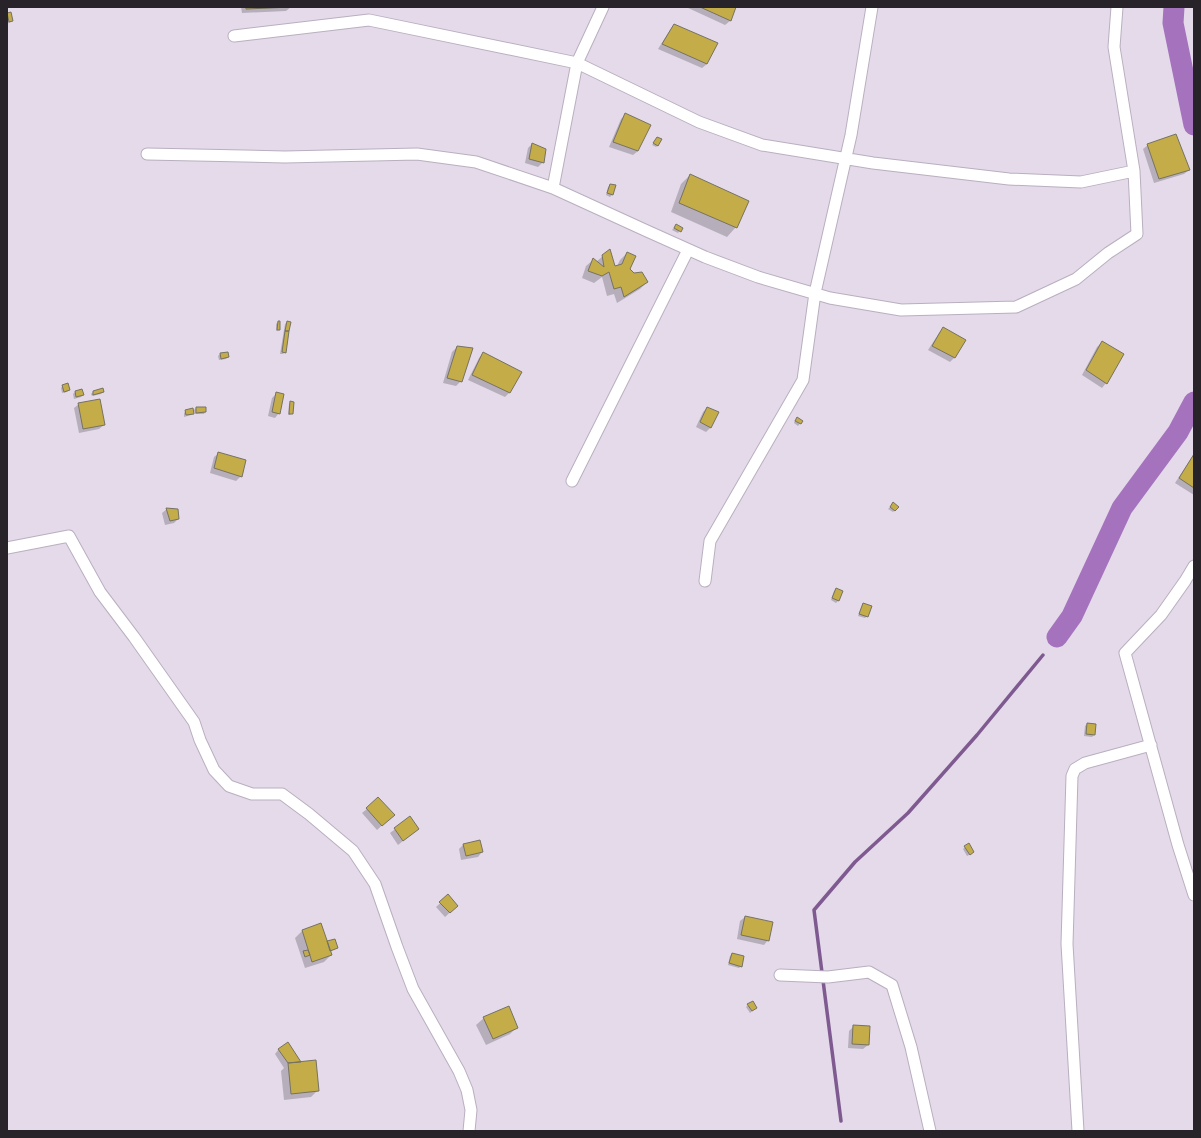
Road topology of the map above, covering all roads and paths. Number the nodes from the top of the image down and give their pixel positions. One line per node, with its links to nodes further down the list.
1 (603, 7): 5 (street)
2 (872, 7): 7 (street)
3 (1118, 7): 8 (street)
4 (234, 36): 5 (street)
5 (577, 63): 7 (street); 9 (street)
6 (147, 154): 9 (street)
7 (846, 159): 8 (street); 11 (street)
8 (1134, 171): 11 (street)
9 (553, 188): 10 (street)
10 (688, 250): 11 (street); 12 (street)
11 (815, 293): 15 (street)
12 (572, 481)
13 (7, 548): 19 (street)
14 (1194, 566): 16 (street)
15 (705, 581)
16 (1150, 745): 17 (street); 21 (street)
17 (1194, 894)
18 (780, 975): 20 (street)
19 (469, 1131)
20 (930, 1131)
21 (1078, 1131)

